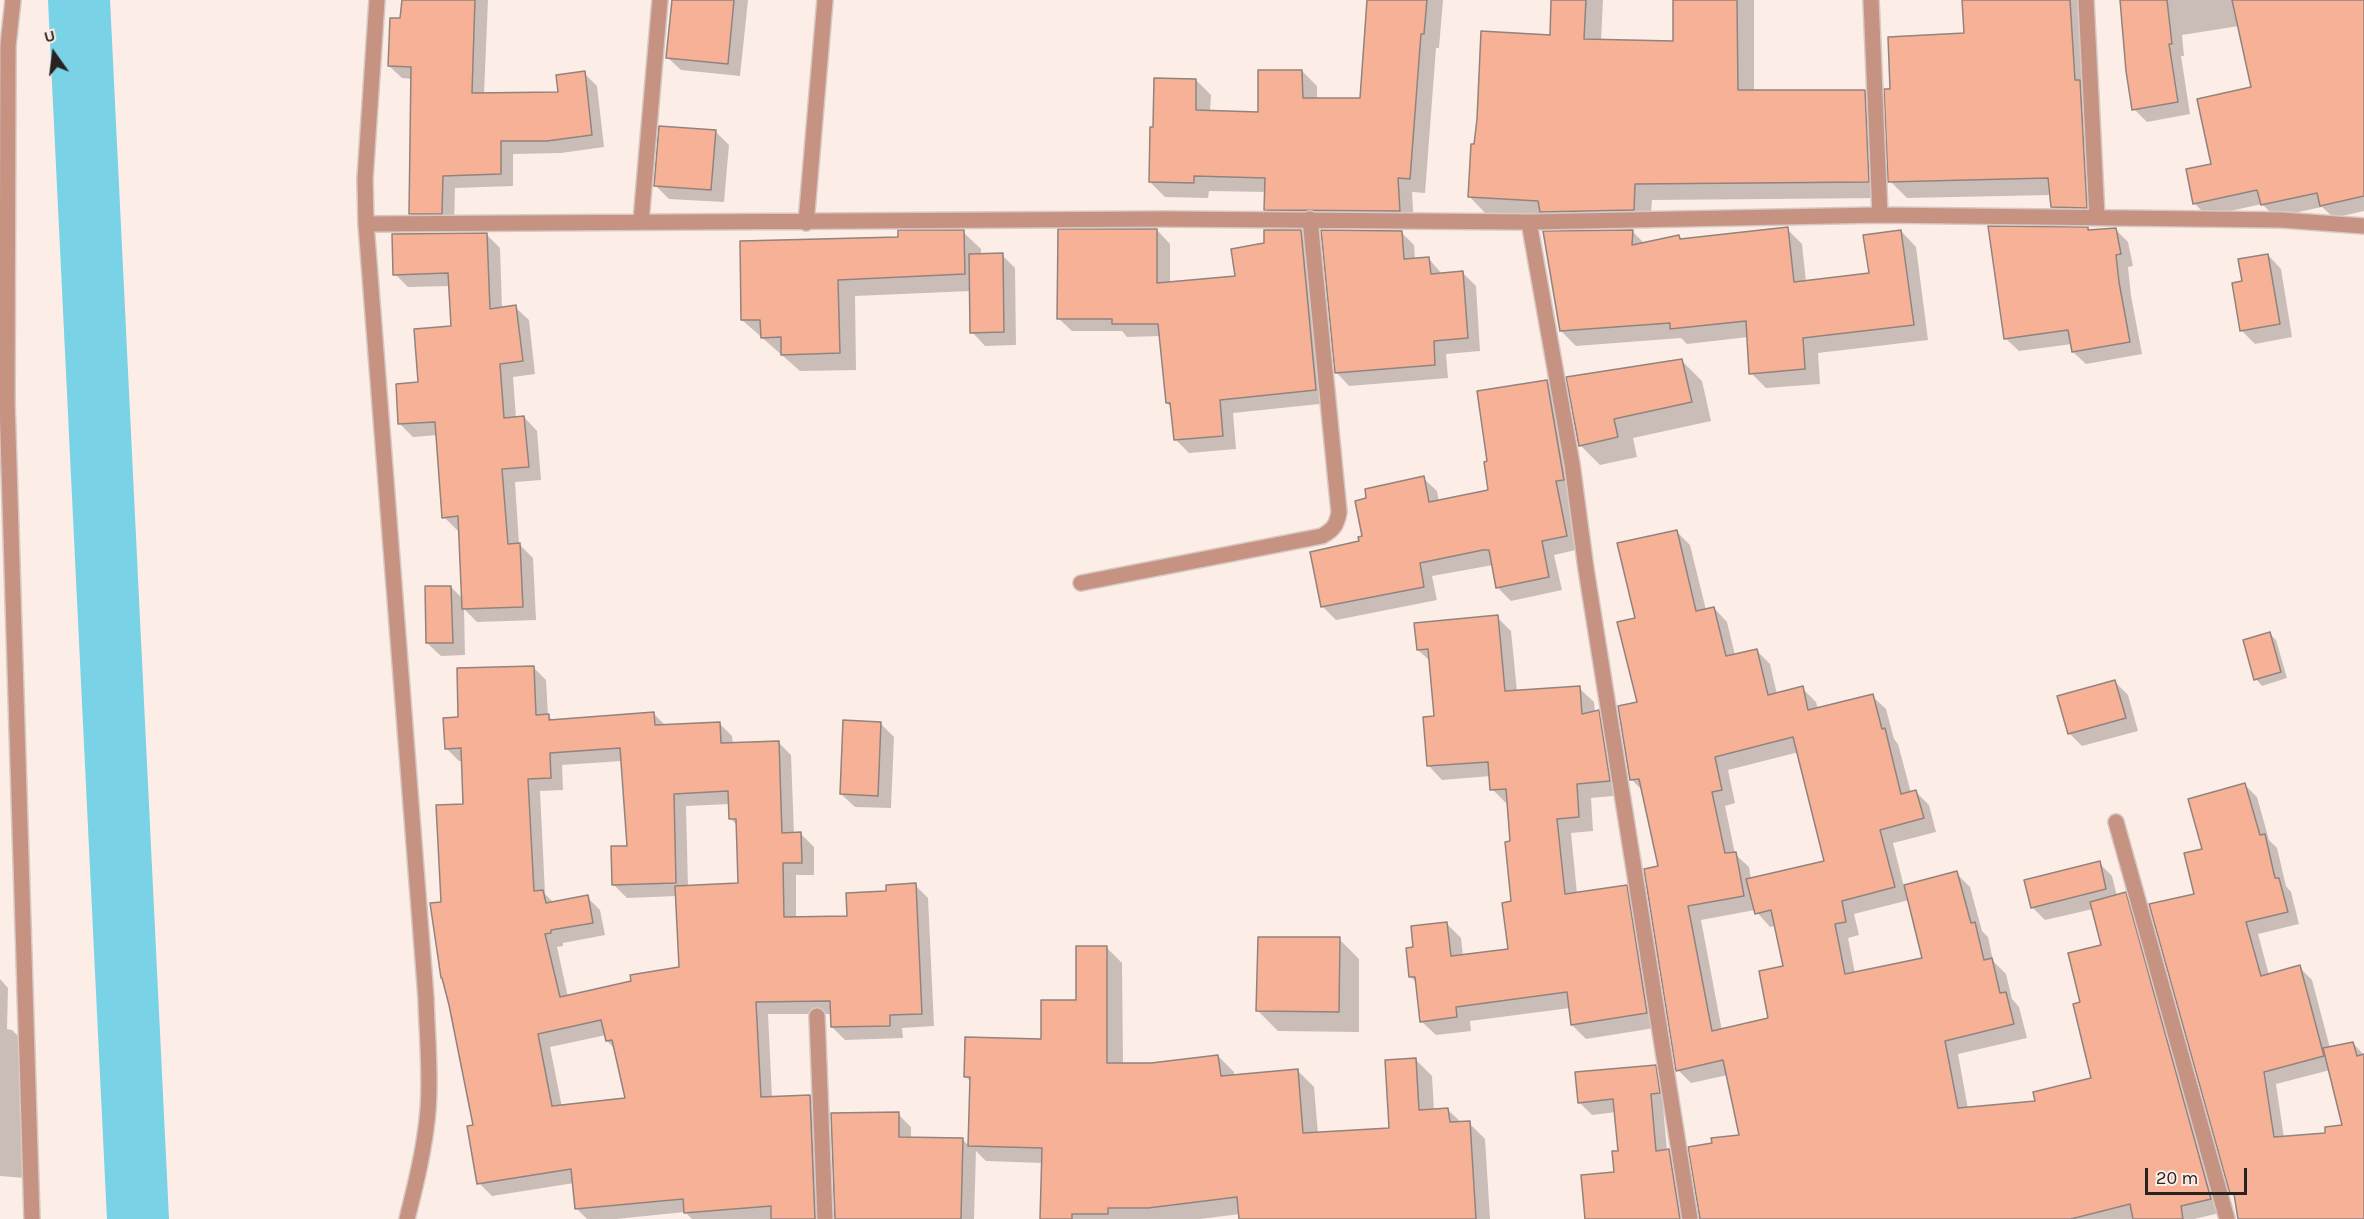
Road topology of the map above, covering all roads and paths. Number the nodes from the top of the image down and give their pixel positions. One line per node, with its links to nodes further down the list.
1 (13, 0): 18 (street)
2 (377, 0): 13 (street)
3 (660, 0): 10 (street)
4 (825, 0): 12 (street)
5 (1871, 0): 7 (street)
6 (2086, 0): 8 (street)
7 (1880, 215): 8 (street); 11 (street)
8 (2097, 217): 14 (street)
9 (1310, 219): 11 (street); 12 (street); 15 (street)
10 (641, 221): 12 (street); 13 (street)
11 (1529, 222): 21 (street)
12 (806, 223)
13 (366, 224): 19 (street)
14 (2364, 226)
15 (1081, 583)
16 (2116, 822): 22 (street)
17 (817, 1016): 20 (street)
18 (32, 1219)
19 (407, 1219)
20 (825, 1219)
21 (1690, 1219)
22 (2227, 1219)

